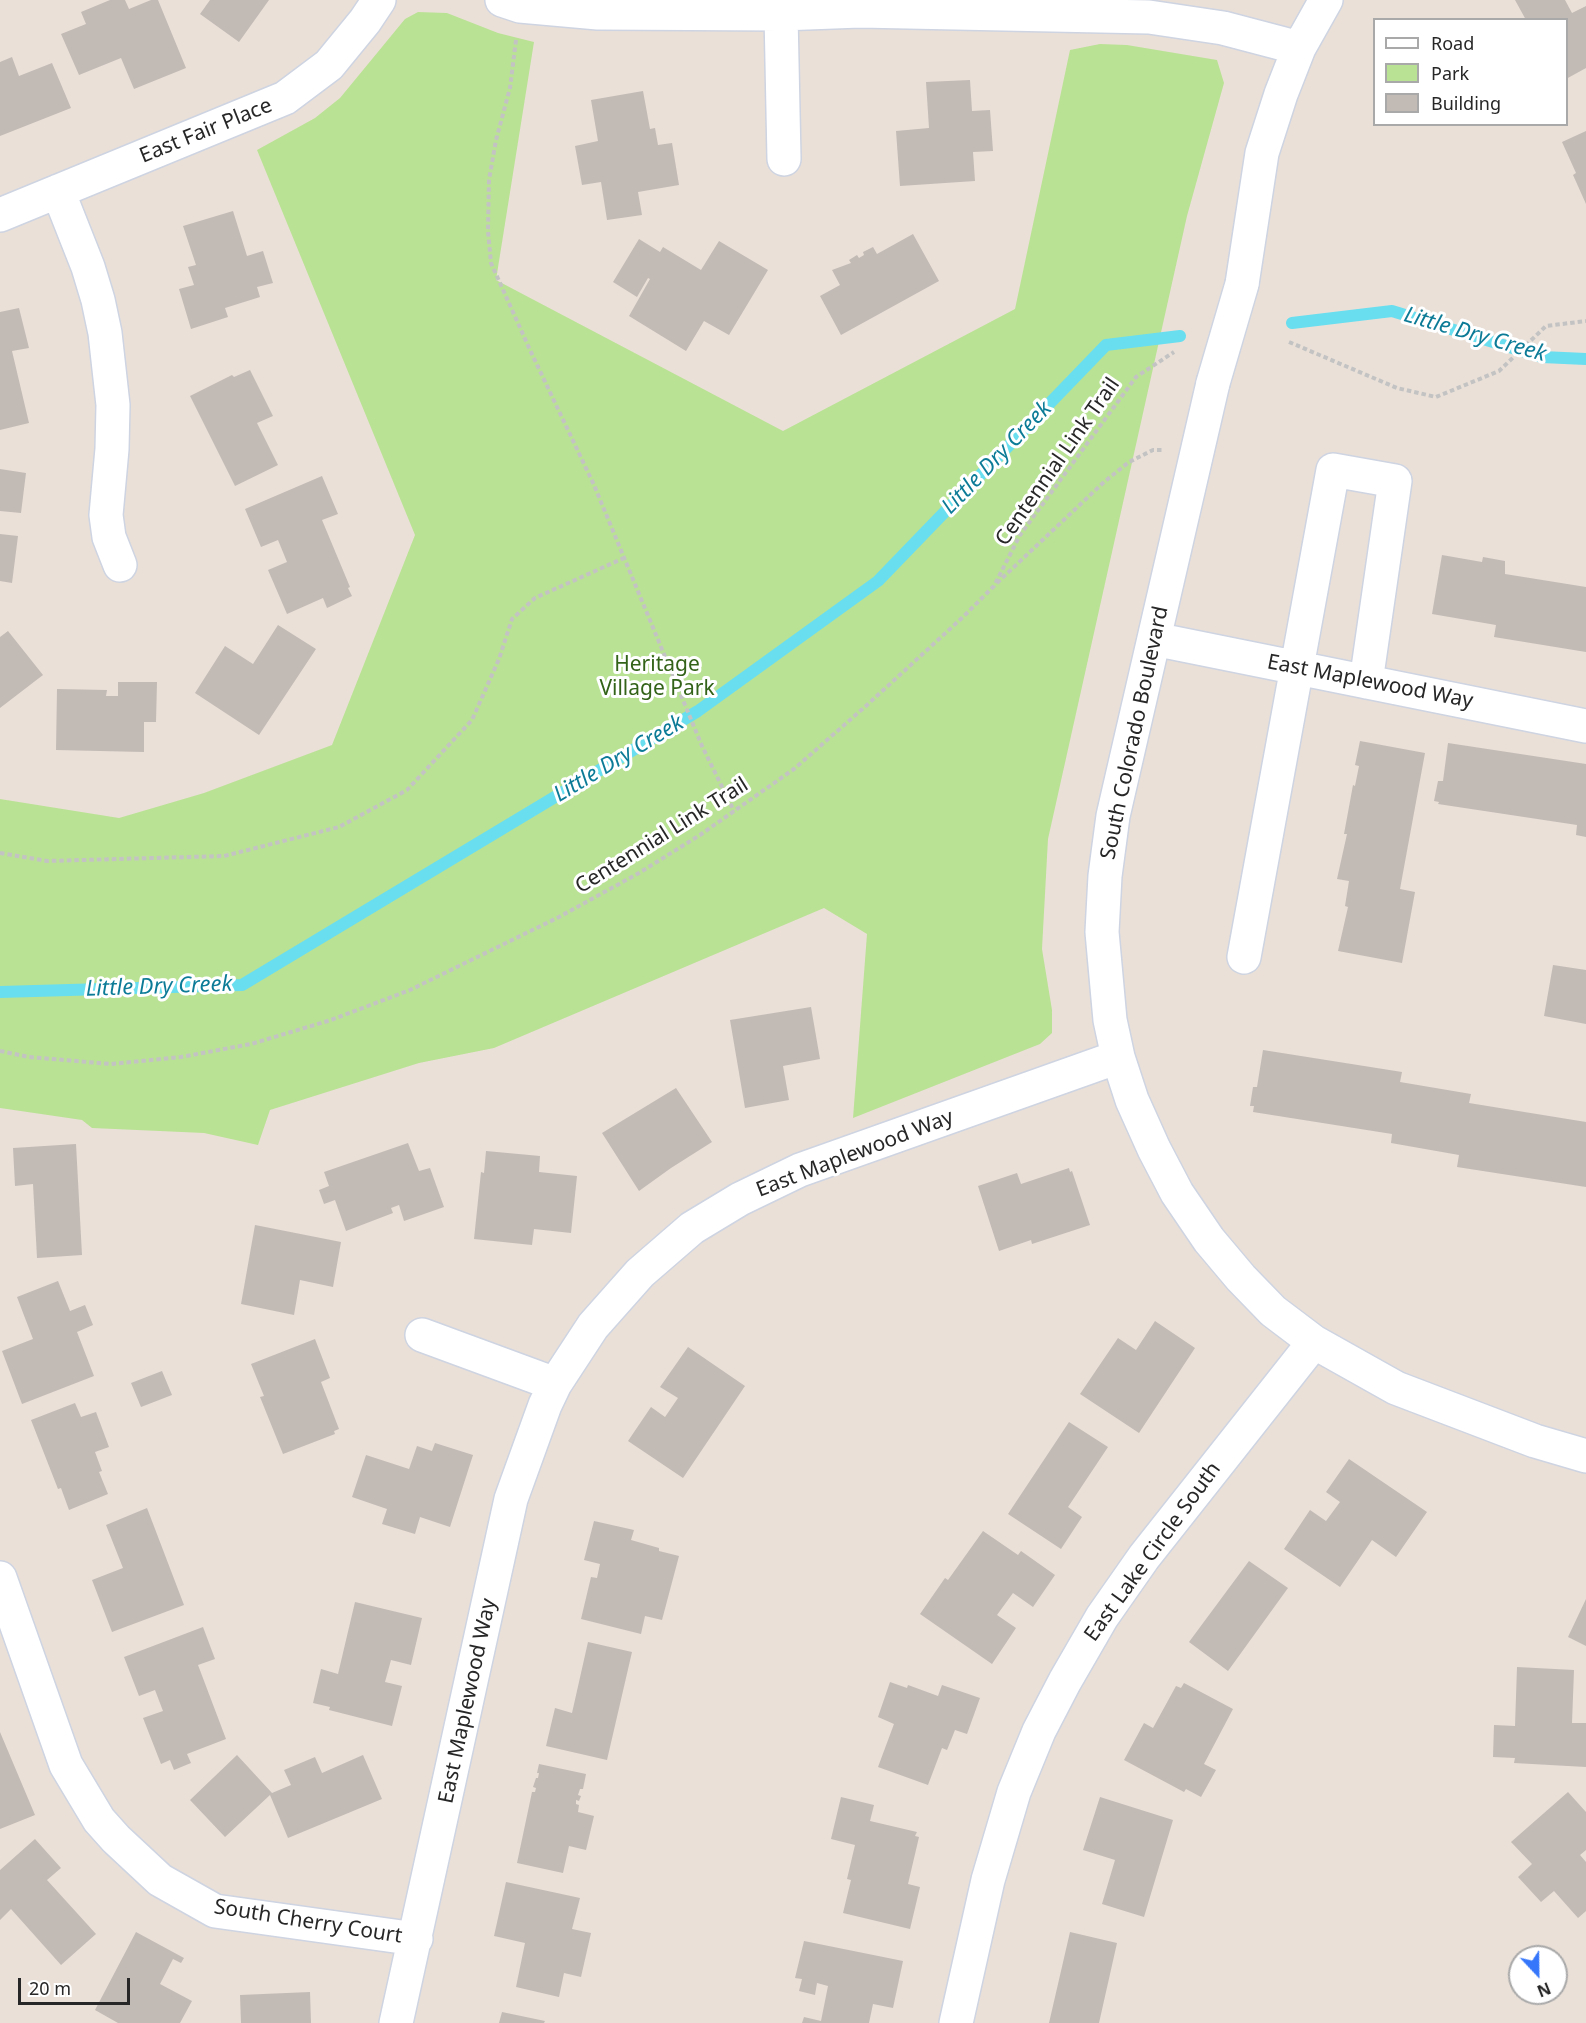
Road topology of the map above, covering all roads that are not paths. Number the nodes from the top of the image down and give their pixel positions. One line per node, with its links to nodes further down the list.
1 (379, 0): 8 (street, East Fair Place)
2 (1326, 0): 6 (street, South Colorado Boulevard)
3 (511, 3): 5 (street)
4 (860, 6): 5 (street); 6 (street)
5 (781, 14): 7 (street)
6 (1299, 48): 11 (street, South Colorado Boulevard, bridge)
7 (784, 159)
8 (58, 191): 9 (street, East Fair Place); 10 (street)
9 (0, 215)
10 (120, 565)
11 (1154, 639): 12 (street, East Maplewood Way); 16 (street, South Colorado Boulevard)
12 (1296, 668): 13 (street, East Maplewood Way); 13 (street); 15 (street)
13 (1366, 682): 14 (street, East Maplewood Way)
14 (1586, 726)
15 (1244, 957)
16 (1118, 1057): 18 (street, South Colorado Boulevard); 19 (street, East Maplewood Way)
17 (422, 1335): 19 (street)
18 (1314, 1341): 20 (street, South Colorado Boulevard); 24 (street, East Lake Circle South)
19 (555, 1384): 22 (street, East Maplewood Way)
20 (1586, 1456)
21 (0, 1578): 22 (street, South Cherry Court)
22 (416, 1939): 23 (street, East Maplewood Way)
23 (396, 2023)
24 (956, 2023)

